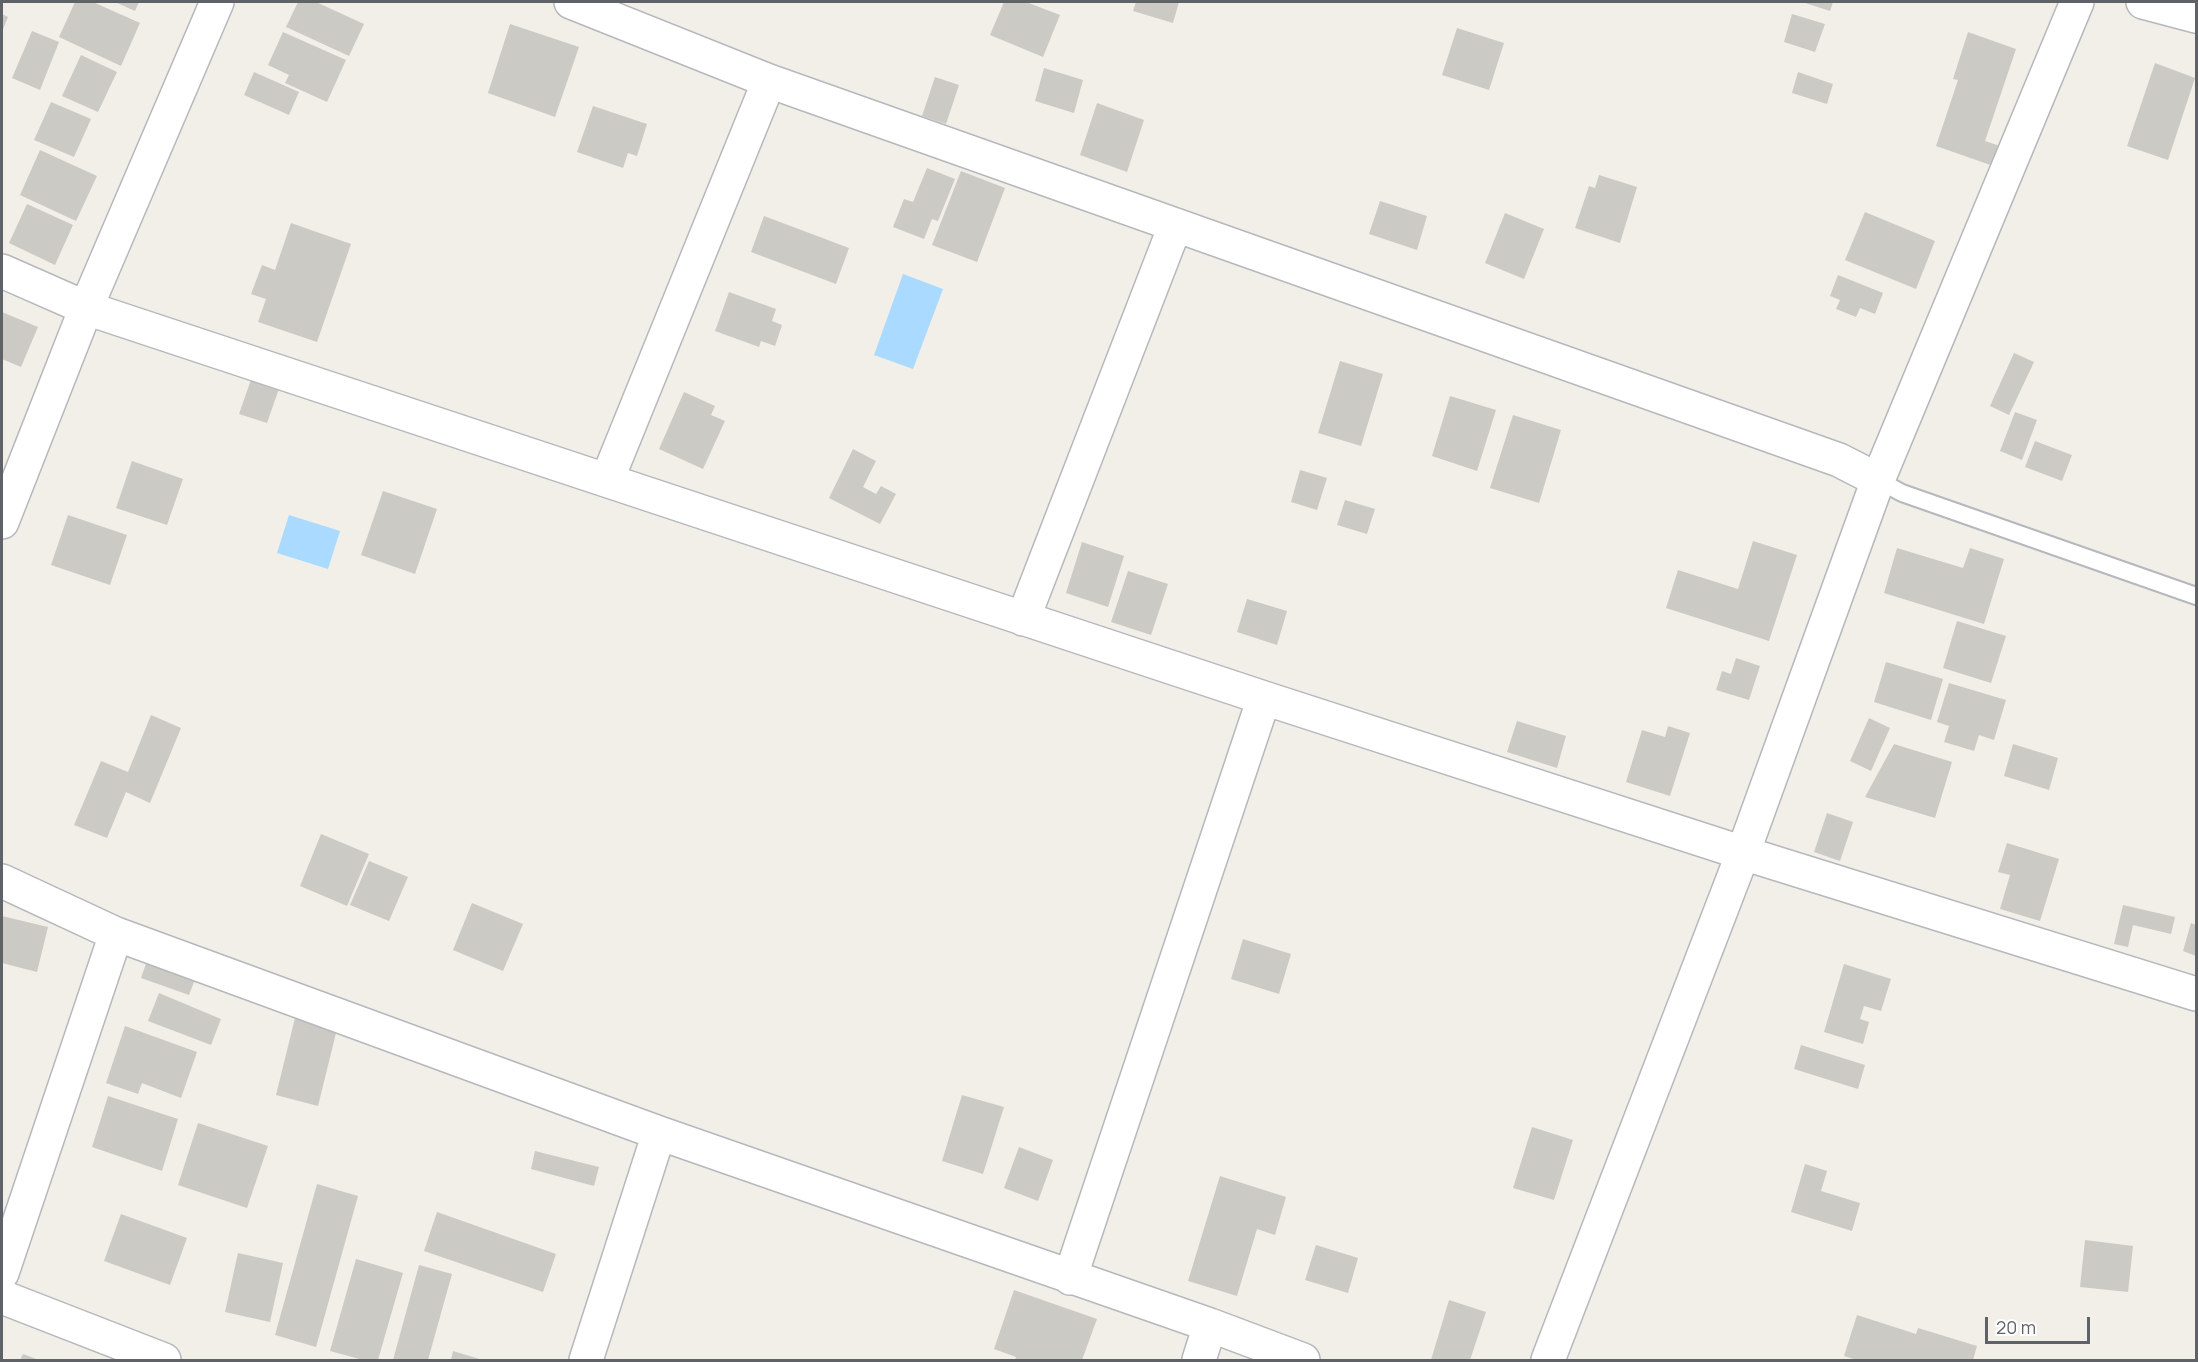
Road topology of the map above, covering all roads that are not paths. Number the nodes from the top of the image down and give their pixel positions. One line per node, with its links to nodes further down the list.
1 (216, 2): 9 (street)
2 (571, 2): 6 (street)
3 (2078, 2): 11 (street)
4 (2143, 2): 5 (street)
5 (2196, 16)
6 (769, 81): 7 (street); 10 (street)
7 (1175, 226): 11 (street); 14 (street)
8 (2, 272): 9 (street)
9 (86, 308): 10 (street); 12 (street)
10 (608, 480): 14 (street)
11 (1878, 480): 13 (lane); 16 (street)
12 (2, 522)
13 (2196, 596)
14 (1023, 619): 15 (street)
15 (1264, 698): 16 (street); 22 (street)
16 (1743, 853): 19 (street); 29 (street)
17 (2, 881): 18 (street)
18 (116, 934): 20 (street); 21 (street)
19 (2196, 994)
20 (659, 1133): 22 (street); 26 (street)
21 (2, 1273)
22 (1070, 1278): 24 (street)
23 (2, 1297): 25 (street)
24 (1210, 1325): 27 (street); 28 (street)
25 (164, 1360)
26 (586, 1360)
27 (1199, 1360)
28 (1303, 1360)
29 (1548, 1360)

